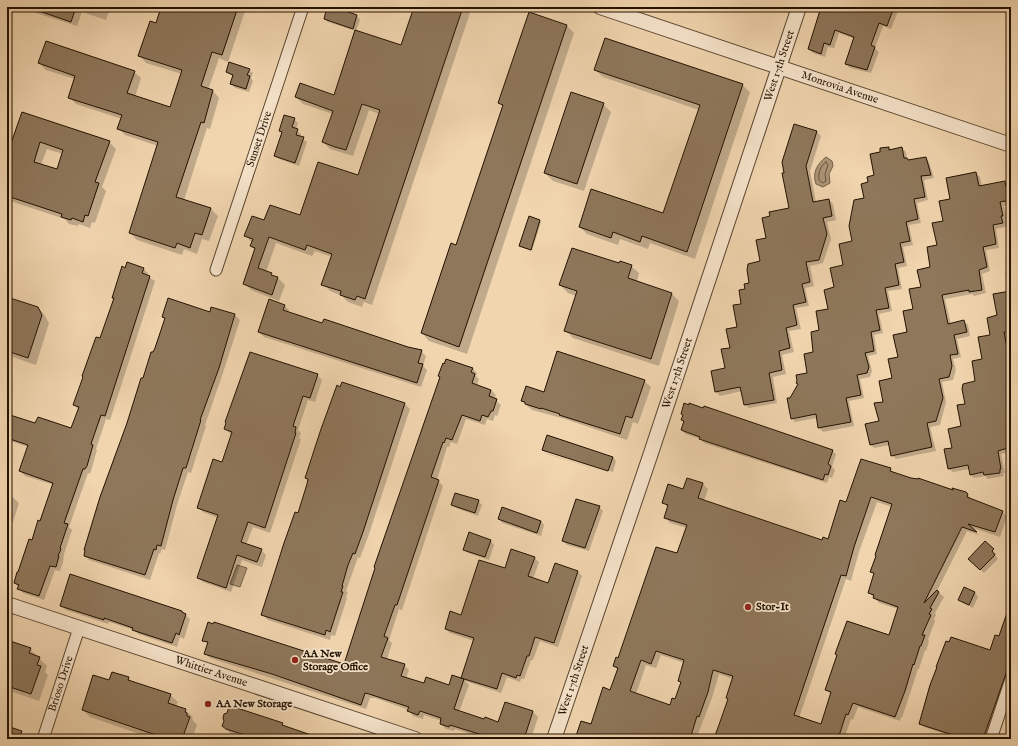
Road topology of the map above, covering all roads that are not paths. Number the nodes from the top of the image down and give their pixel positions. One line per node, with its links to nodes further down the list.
1 (303, 7): 6 (street, Sunset Drive)
2 (600, 7): 4 (street, Monrovia Avenue)
3 (798, 7): 4 (street, West 17th Street)
4 (778, 67): 5 (street, Monrovia Avenue); 12 (street, West 17th Street)
5 (1011, 144)
6 (216, 270)
7 (7, 604): 8 (street, Whittier Avenue)
8 (80, 628): 10 (street, Brioso Drive); 11 (street, Whittier Avenue)
9 (1011, 679): 13 (street)
10 (43, 739)
11 (415, 739)
12 (554, 739)
13 (991, 739)

